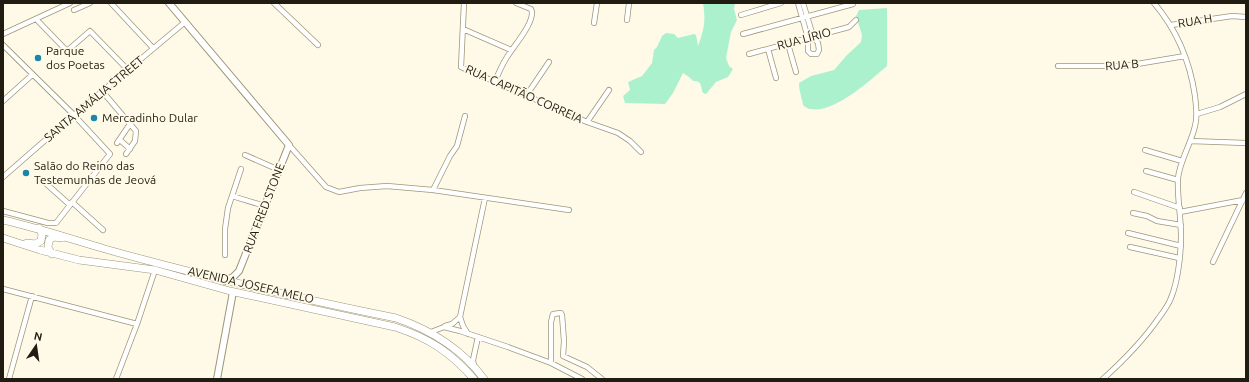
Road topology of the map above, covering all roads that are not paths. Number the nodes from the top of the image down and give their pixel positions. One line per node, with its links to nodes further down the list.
1 (70, 3): 22 (street)
2 (90, 3): 17 (street)
3 (111, 3): 35 (street)
4 (169, 3): 25 (street)
5 (274, 3): 34 (street)
6 (464, 3): 28 (street, RUA CAPITÃO CORREIA)
7 (516, 3): 37 (street)
8 (597, 3): 26 (street)
9 (629, 3): 23 (street)
10 (782, 3): 18 (street)
11 (798, 3): 21 (street)
12 (803, 3): 19 (street)
13 (832, 3): 16 (street)
14 (1154, 3): 27 (street, RUA H)
15 (852, 4): 16 (street)
16 (834, 9): 19 (street)
17 (74, 10)
18 (741, 15)
19 (808, 17): 21 (street); 31 (street)
20 (1246, 17): 27 (street, RUA H)
21 (802, 18): 30 (street); 31 (street)
22 (36, 19): 29 (street); 42 (street)
23 (627, 20)
24 (856, 20): 31 (street, RUA LÍRIO)
25 (185, 22): 35 (street, SANTA AMÁLIA STREET); 59 (street)
26 (594, 23)
27 (1170, 25): 39 (street)
28 (463, 29): 37 (street); 46 (street, RUA CAPITÃO CORREIA)
29 (3, 34)
30 (743, 34)
31 (811, 37): 32 (street, RUA LÍRIO)
32 (788, 44): 36 (street, RUA LÍRIO); 43 (street)
33 (3, 45): 44 (street)
34 (318, 45)
35 (153, 48): 42 (street, SANTA AMÁLIA STREET)
36 (768, 49): 38 (street, RUA LÍRIO); 45 (street)
37 (511, 50): 46 (street)
38 (749, 54)
39 (1185, 56): 41 (street, RUA B); 53 (street)
40 (549, 62): 50 (street)
41 (1058, 66)
42 (128, 70): 48 (street, SANTA AMÁLIA STREET)
43 (796, 72)
44 (32, 75): 51 (street); 52 (street)
45 (776, 78)
46 (495, 82): 50 (street, RUA CAPITÃO CORREIA)
47 (610, 90): 55 (street)
48 (102, 91): 52 (street, SANTA AMÁLIA STREET); 56 (street)
49 (1246, 94): 53 (street)
50 (526, 96): 55 (street, RUA CAPITÃO CORREIA)
51 (3, 101)
52 (74, 114): 69 (street, SANTA AMÁLIA STREET); 78 (street)
53 (1197, 114): 57 (street)
54 (465, 116): 72 (street)
55 (587, 122): 62 (street, RUA CAPITÃO CORREIA)
56 (130, 124): 60 (street); 60 (street)
57 (1190, 141): 58 (street); 65 (street)
58 (1246, 143)
59 (289, 145): 67 (street, RUA FRED STONE); 72 (street)
60 (130, 149): 63 (street)
61 (1145, 150): 65 (street)
62 (641, 152)
63 (126, 154)
64 (245, 155): 67 (street)
65 (1182, 161): 71 (street)
66 (241, 169): 75 (street)
67 (279, 170): 79 (street, RUA FRED STONE)
68 (1146, 171): 71 (street)
69 (3, 177)
70 (42, 180): 78 (street)
71 (1178, 180): 81 (street)
72 (433, 190): 76 (street)
73 (1134, 192): 81 (street)
74 (1246, 193): 77 (street)
75 (232, 196): 79 (street); 96 (street)
76 (485, 198): 80 (street); 106 (street)
77 (1243, 200): 81 (street); 98 (street)
78 (71, 204): 85 (street); 88 (street)
79 (265, 206): 100 (street, RUA FRED STONE)
80 (569, 210)
81 (1180, 210): 86 (street)
82 (3, 211): 85 (street)
83 (1133, 213): 86 (street)
84 (3, 220): 85 (main road, AVENIDA JOSEFA MELO)
85 (25, 221): 87 (main road, AVENIDA JOSEFA MELO)
86 (1181, 225): 93 (street)
87 (39, 228): 91 (main road, AVENIDA JOSEFA MELO); 92 (main road)
88 (103, 230)
89 (1128, 233): 93 (street)
90 (3, 238): 92 (main road, AVENIDA JOSEFA MELO)
91 (74, 239): 95 (main road); 101 (main road, AVENIDA JOSEFA MELO)
92 (15, 242): 95 (main road, AVENIDA JOSEFA MELO)
93 (1181, 246): 97 (street)
94 (1130, 247): 97 (street)
95 (52, 254): 99 (main road, AVENIDA JOSEFA MELO)
96 (225, 255)
97 (1179, 258): 121 (street)
98 (1213, 262)
99 (155, 270): 104 (main road, AVENIDA JOSEFA MELO); 107 (street)
100 (239, 271): 101 (street); 102 (street)
101 (225, 281): 102 (main road, AVENIDA JOSEFA MELO)
102 (244, 285): 109 (main road, AVENIDA JOSEFA MELO)
103 (3, 289): 105 (street)
104 (233, 292): 116 (street); 117 (main road, AVENIDA JOSEFA MELO)
105 (32, 296): 107 (street); 114 (street)
106 (460, 317): 108 (street); 110 (street)
107 (137, 324): 115 (street)
108 (444, 327): 109 (street); 110 (street)
109 (431, 332): 113 (main road, AVENIDA JOSEFA MELO)
110 (468, 334): 111 (street)
111 (478, 337): 112 (street); 113 (street)
112 (551, 363): 119 (street); 120 (street)
113 (474, 367): 118 (main road, AVENIDA JOSEFA MELO)
114 (9, 379)
115 (116, 379)
116 (217, 379)
117 (474, 379)
118 (484, 379)
119 (582, 379)
120 (602, 379)
121 (1103, 379)

